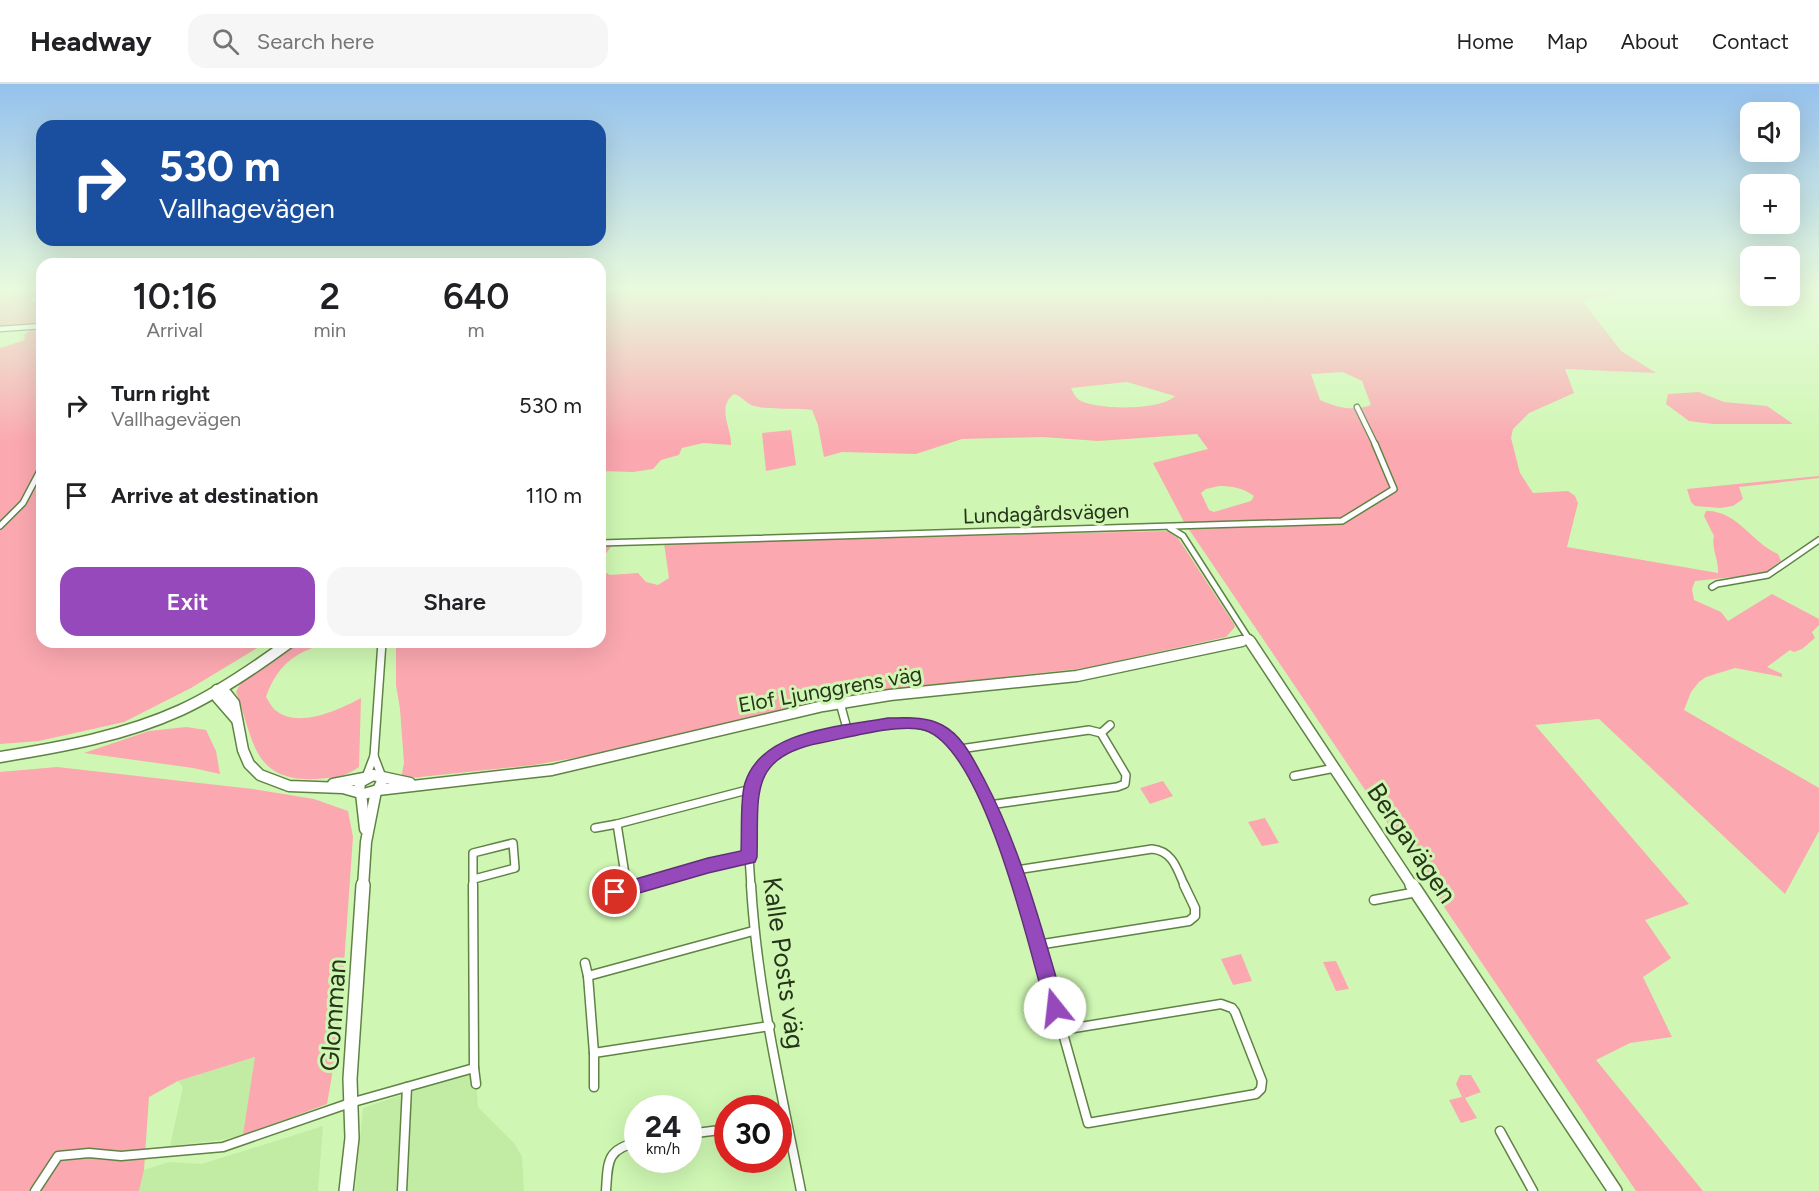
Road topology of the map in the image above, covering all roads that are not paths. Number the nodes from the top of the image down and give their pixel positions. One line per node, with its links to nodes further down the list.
1 (1357, 407): 4 (street, Lundagårdsvägen)
2 (36, 480): 3 (street)
3 (0, 526)
4 (1167, 527): 6 (street, Lundagårdsvägen); 8 (street, Bergavägen)
5 (1819, 540): 7 (street)
6 (606, 543)
7 (1712, 587)
8 (1249, 639): 12 (street, Elof Ljunggrens väg); 19 (street, Bergavägen)
9 (281, 648): 11 (street)
10 (382, 648): 17 (street)
11 (217, 690): 18 (street); 24 (street)
12 (840, 703): 14 (street); 23 (street, Elof Ljunggrens väg)
13 (1110, 725): 15 (street)
14 (848, 732): 16 (street, Kalle Posts väg); 25 (street, Kalle Posts väg)
15 (1101, 733): 16 (street); 28 (street)
16 (960, 749): 28 (street, Kalle Posts väg)
17 (374, 756): 21 (street); 22 (street)
18 (0, 757)
19 (1335, 768): 20 (street); 36 (street, Bergavägen)
20 (1294, 776)
21 (365, 778): 22 (street, Elof Ljunggrens väg); 24 (street); 27 (street)
22 (382, 778): 23 (street, Elof Ljunggrens väg); 26 (street, Glomman)
23 (418, 784): 26 (street, Elof Ljunggrens väg)
24 (318, 786): 27 (street)
25 (751, 789): 29 (street); 32 (street, Kalle Posts väg)
26 (377, 790): 27 (street, Elof Ljunggrens väg); 31 (street, Glomman)
27 (360, 792): 31 (street, Glomman)
28 (990, 805): 33 (street, Kalle Posts väg)
29 (617, 824): 30 (street); 35 (street)
30 (594, 828)
31 (366, 842): 51 (street, Glomman)
32 (749, 857): 35 (street); 39 (street, Kalle Posts väg)
33 (1016, 870): 40 (street, Kalle Posts väg); 40 (street)
34 (474, 879): 34 (street); 46 (street)
35 (627, 887): 37 (street)
36 (1418, 892): 38 (street); 61 (street, Bergavägen)
37 (601, 895)
38 (1374, 900)
39 (753, 931): 42 (street); 43 (street, Kalle Posts väg)
40 (1037, 945): 44 (street, Kalle Posts väg)
41 (585, 963): 42 (street)
42 (588, 976): 45 (street)
43 (770, 1026): 45 (street); 50 (street, Kalle Posts väg)
44 (1061, 1030): 44 (street, Kalle Posts väg)
45 (594, 1053): 49 (street)
46 (474, 1068): 47 (street); 48 (street)
47 (476, 1084)
48 (407, 1087): 51 (street); 57 (street)
49 (594, 1087)
50 (780, 1095)
51 (350, 1103): 55 (street); 56 (street, Glomman)
52 (1500, 1131): 60 (street)
53 (624, 1144): 58 (street)
54 (792, 1155): 59 (street, Kalle Posts väg)
55 (35, 1191)
56 (346, 1191)
57 (402, 1191)
58 (606, 1191)
59 (801, 1191)
60 (1532, 1191)
61 (1615, 1191)

